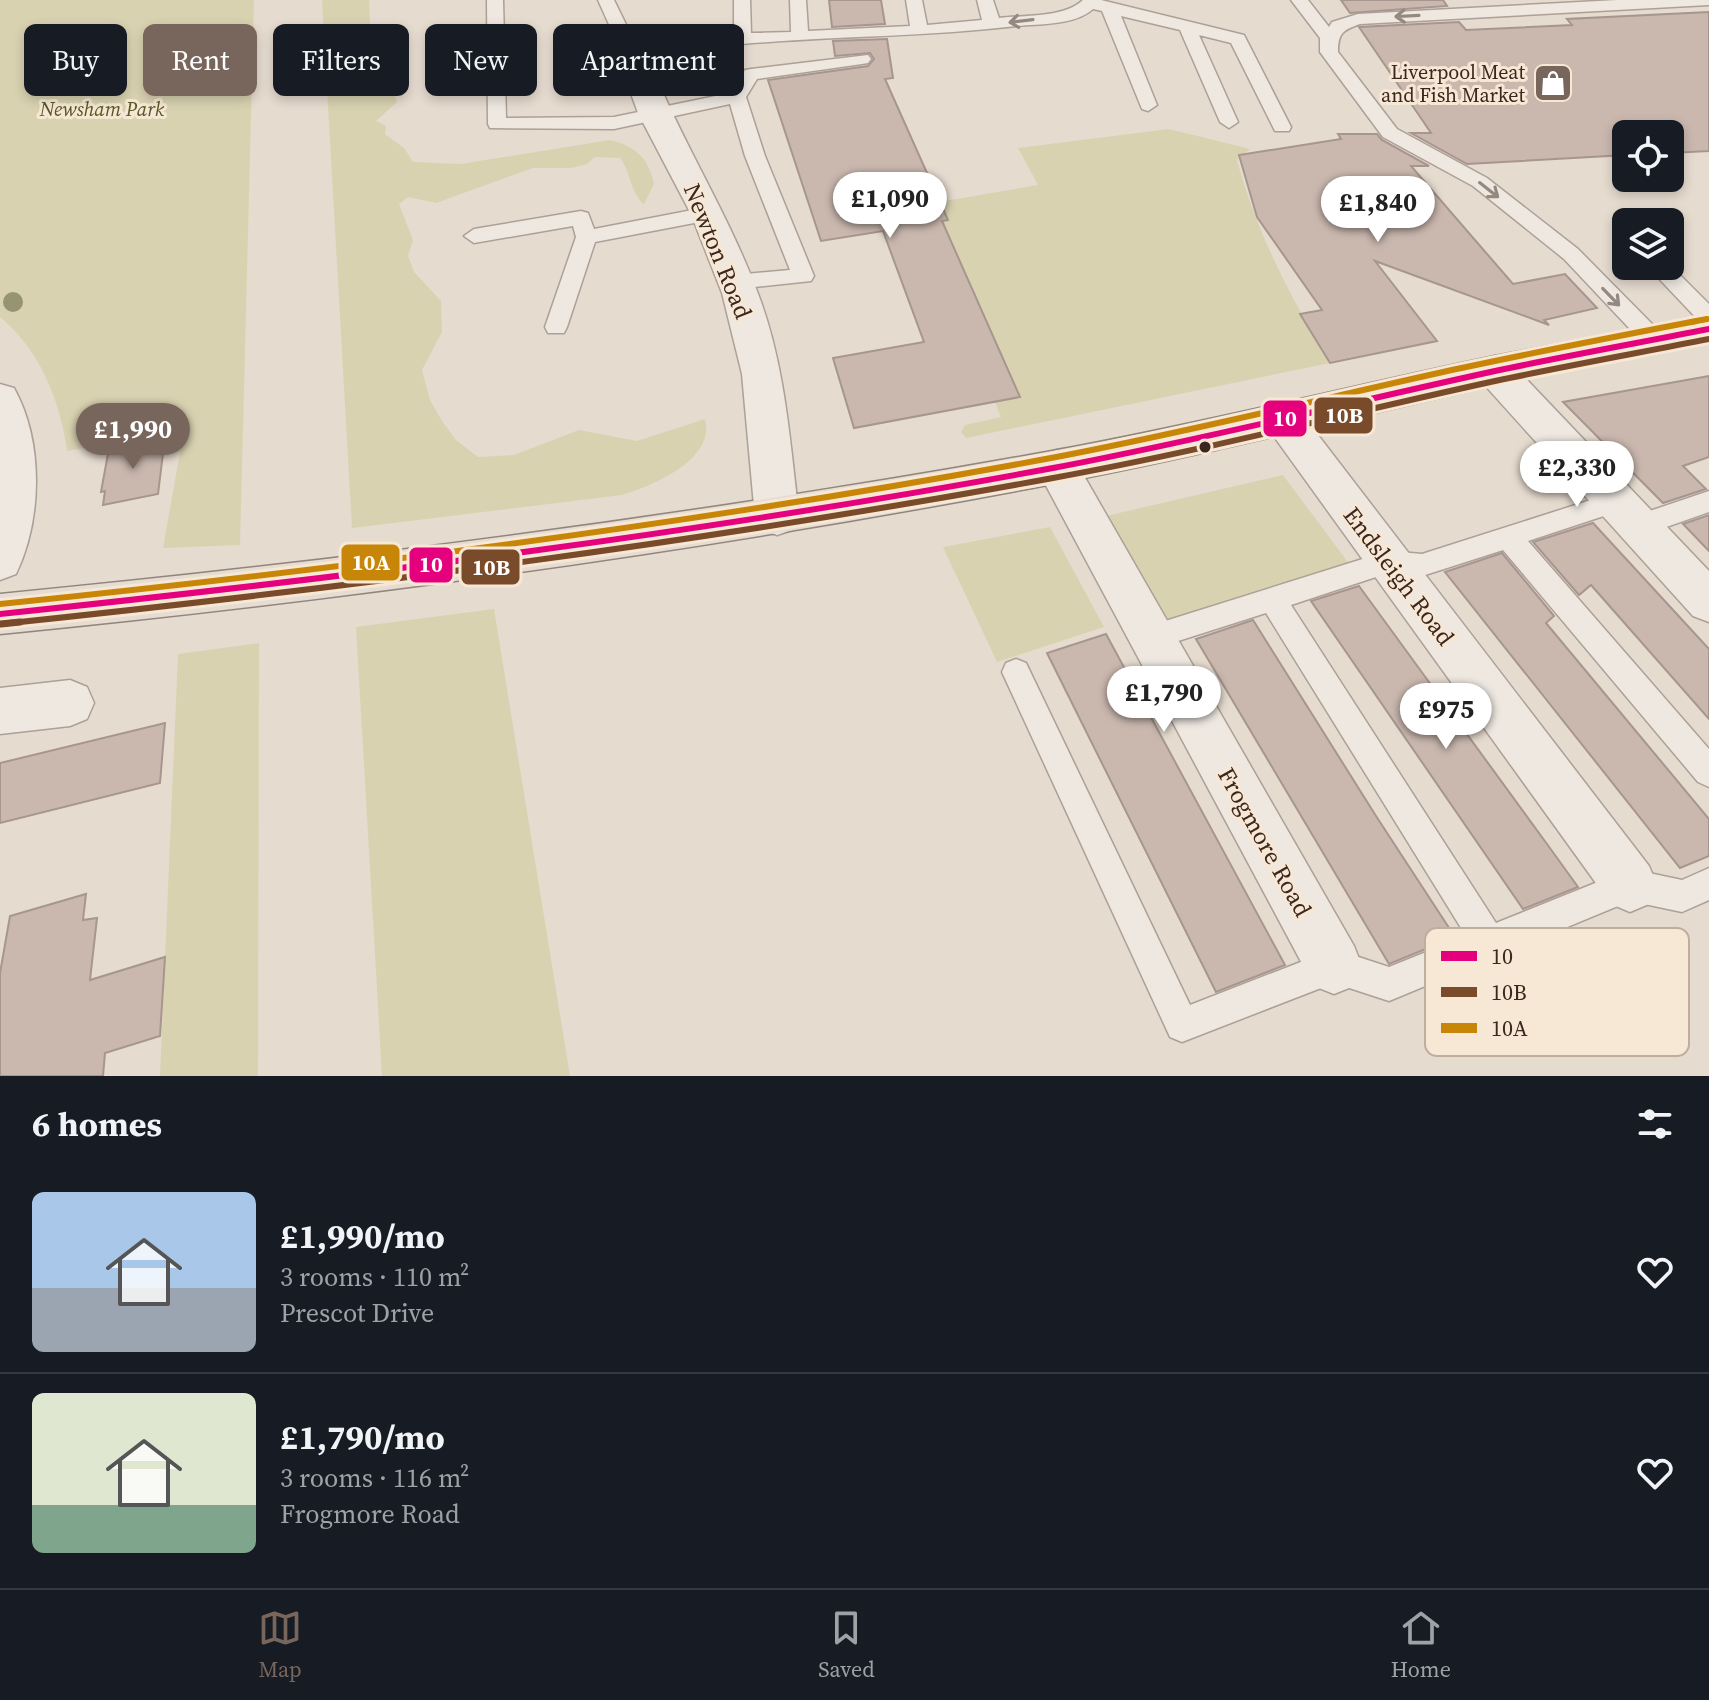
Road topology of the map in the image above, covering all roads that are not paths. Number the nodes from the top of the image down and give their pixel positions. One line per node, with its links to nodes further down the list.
1 (495, 0): 24 (lane)
2 (606, 0): 12 (lane, Newton Road)
3 (742, 0): 13 (lane)
4 (798, 0): 17 (lane)
5 (914, 0): 16 (lane)
6 (985, 0): 14 (lane)
7 (1299, 0): 18 (lane)
8 (1550, 0): 11 (lane)
9 (1709, 0): 11 (lane)
10 (1098, 4): 14 (lane, one-way to 14); 15 (lane); 23 (lane)
11 (1569, 8): 18 (lane, one-way to 18)
12 (617, 24)
13 (743, 24)
14 (992, 24): 16 (lane)
15 (1187, 27): 25 (lane); 26 (lane)
16 (919, 31): 17 (lane)
17 (800, 36): 19 (lane)
18 (1329, 38): 34 (lane, one-way to 34)
19 (744, 39)
20 (862, 59): 22 (lane)
21 (648, 96): 24 (street, Newton Road)
22 (737, 97): 24 (lane); 31 (lane)
23 (1148, 105)
24 (654, 113): 27 (street, Newton Road)
25 (1229, 122)
26 (1282, 127)
27 (708, 214): 29 (lane); 31 (street, Newton Road)
28 (474, 236): 29 (lane)
29 (586, 237): 32 (lane)
30 (1668, 280): 33 (lane)
31 (735, 282): 41 (street, Newton Road)
32 (556, 327)
33 (1706, 330): 34 (main road)
34 (1653, 339): 35 (main road)
35 (1495, 371): 37 (main road); 40 (street)
36 (0, 399): 43 (street)
37 (1284, 420): 38 (main road); 44 (street, Endsleigh Road)
38 (1057, 467): 41 (main road); 48 (street, Frogmore Road)
39 (1709, 501): 40 (lane)
40 (1627, 514): 42 (lane); 46 (street)
41 (777, 517): 47 (main road)
42 (1508, 537): 44 (lane); 52 (lane)
43 (0, 561)
44 (1388, 562): 45 (lane); 54 (street, Endsleigh Road)
45 (1272, 598): 48 (lane); 55 (lane)
46 (1709, 602)
47 (0, 614)
48 (1153, 637): 57 (street, Frogmore Road)
49 (1016, 672): 57 (lane)
50 (70, 703): 51 (street)
51 (0, 711)
52 (1709, 772)
53 (1709, 884): 54 (lane)
54 (1630, 885): 56 (lane)
55 (1480, 928)
56 (1524, 928)
57 (1334, 966): 58 (lane)
58 (1425, 969)

